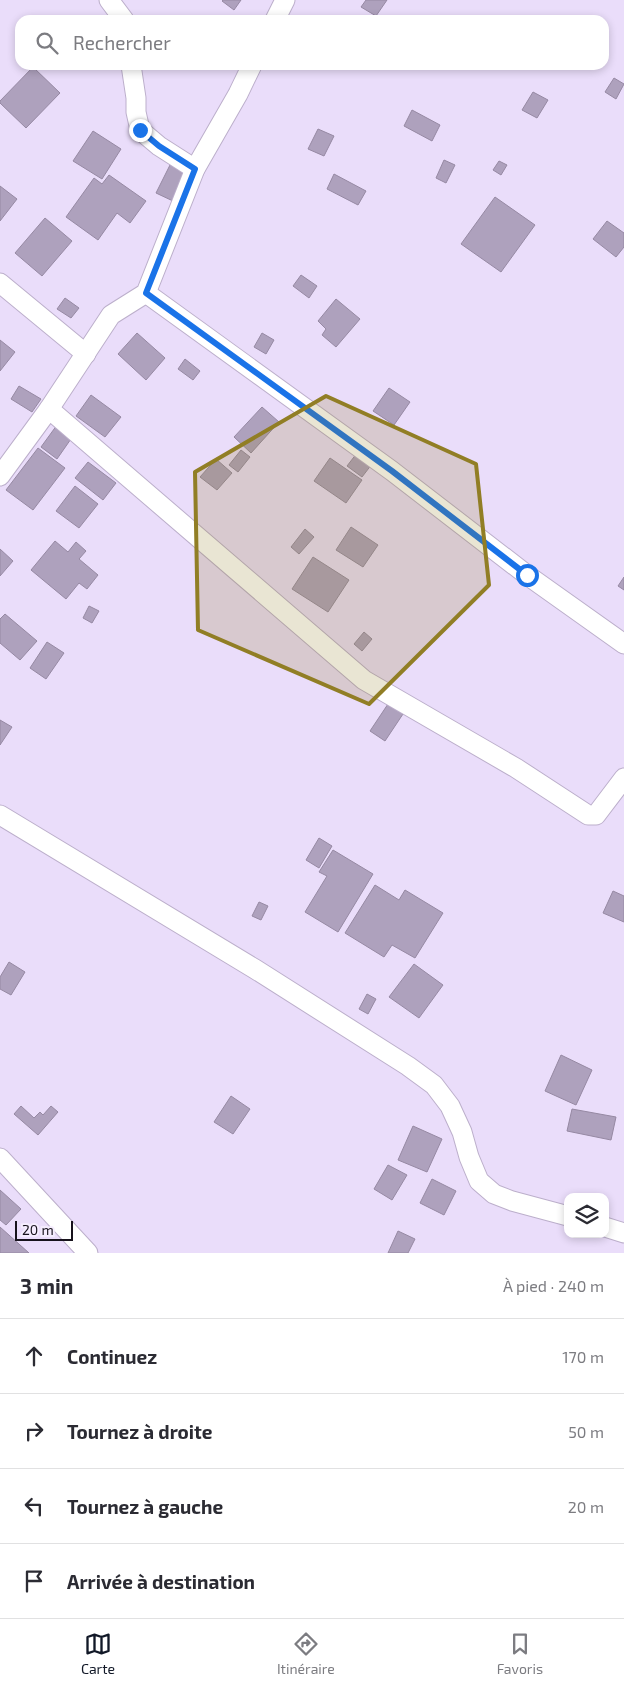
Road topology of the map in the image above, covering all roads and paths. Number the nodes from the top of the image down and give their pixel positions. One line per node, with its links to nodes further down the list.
1 (109, 0): 3 (street)
2 (285, 0): 4 (street)
3 (120, 15)
4 (278, 15)
5 (132, 70): 7 (street)
6 (249, 70): 7 (street)
7 (195, 169): 9 (street)
8 (0, 283): 10 (street)
9 (146, 293): 10 (street); 13 (street)
10 (86, 354): 11 (street)
11 (49, 409): 12 (street); 14 (street)
12 (0, 476)
13 (624, 644)
14 (624, 778)
15 (0, 815): 17 (street)
16 (0, 1158): 20 (street)
17 (564, 1215)
18 (609, 1228): 19 (street)
19 (624, 1233)
20 (88, 1253)

